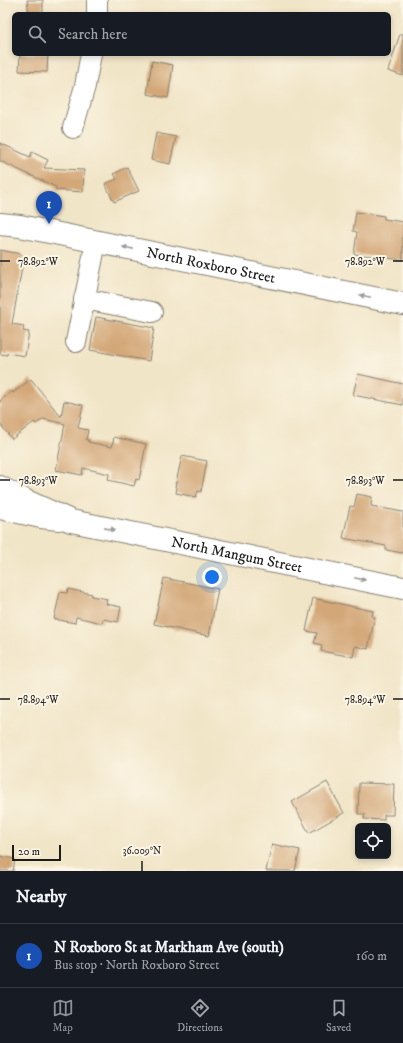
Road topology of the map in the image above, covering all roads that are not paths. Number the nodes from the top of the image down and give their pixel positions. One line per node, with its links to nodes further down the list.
1 (97, 0): 2 (street)
2 (97, 12)
3 (91, 56): 4 (street)
4 (73, 128)
5 (7, 223): 6 (main road, North Roxboro Street)
6 (96, 242): 7 (street); 8 (main road, North Roxboro Street, one-way to 6)
7 (84, 299): 9 (street); 10 (street)
8 (403, 304)
9 (152, 312)
10 (76, 342)
11 (0, 487): 13 (main road, North Mangum Street)
12 (0, 509): 13 (street, North Mangum Street)
13 (71, 521): 14 (main road, North Mangum Street, one-way to 14)
14 (403, 588)

